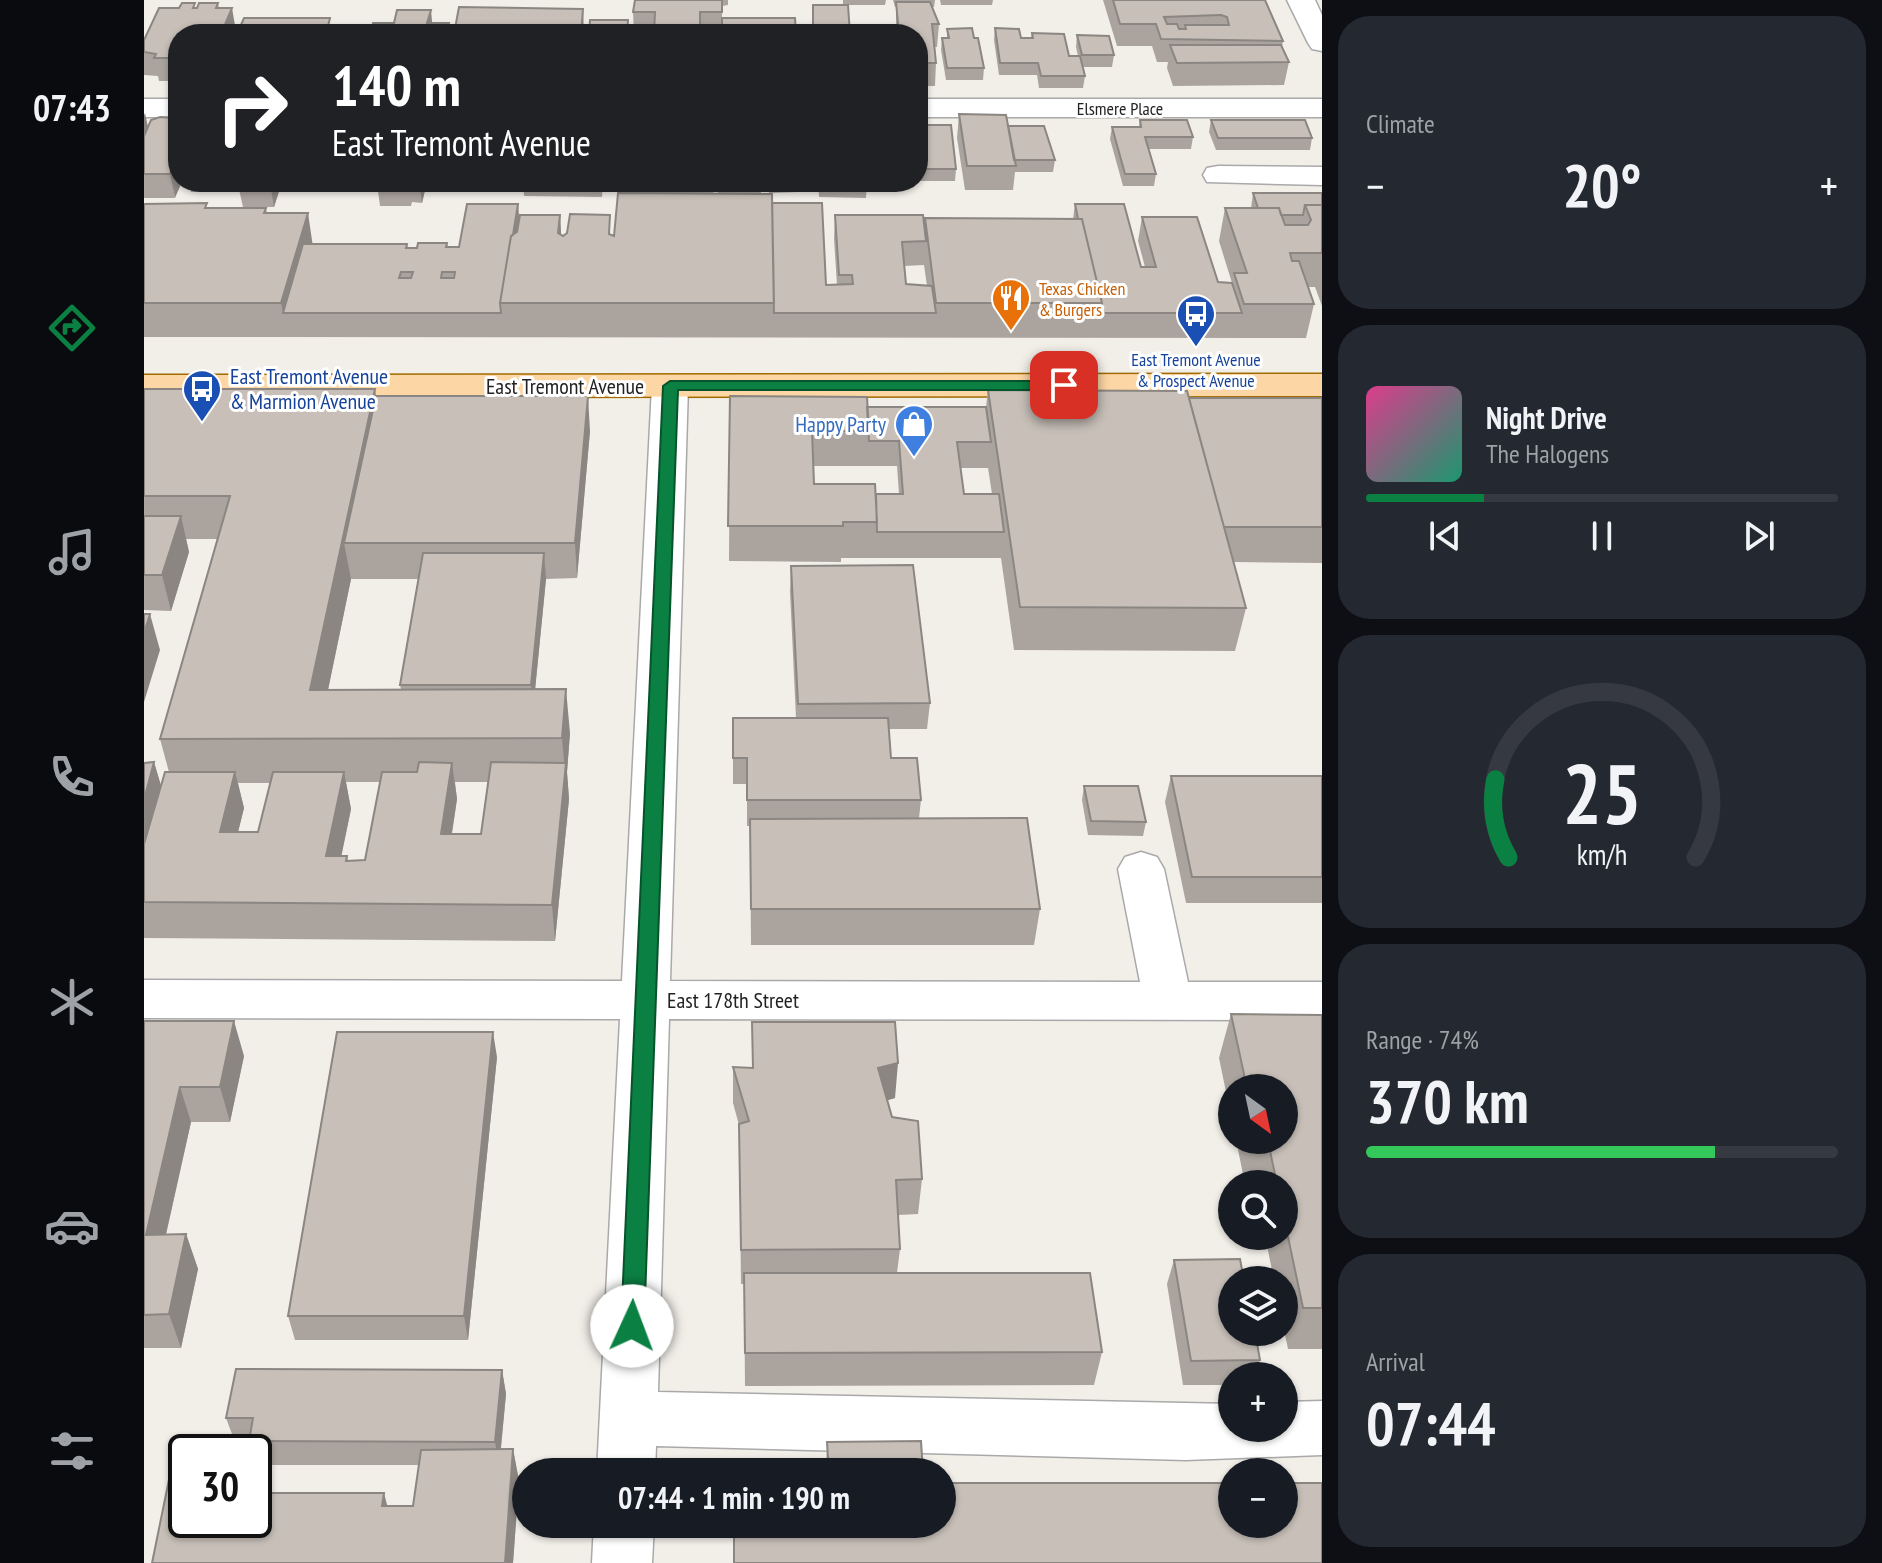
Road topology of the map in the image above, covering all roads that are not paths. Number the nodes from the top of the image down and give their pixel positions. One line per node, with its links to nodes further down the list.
1 (1301, 0): 2 (street)
2 (1322, 43)
3 (144, 108): 4 (street)
4 (168, 108)
5 (928, 108): 6 (street, Elsmere Place)
6 (1322, 108)
7 (1218, 175): 8 (street)
8 (1322, 176)
9 (1322, 385): 11 (main road, East Tremont Avenue)
10 (144, 386): 11 (main road, East Tremont Avenue)
11 (670, 386): 14 (street)
12 (1141, 869): 15 (street)
13 (144, 999): 14 (street, East 178th Street)
14 (644, 1000): 15 (street, East 178th Street); 18 (street)
15 (1168, 1001): 16 (street, East 178th Street)
16 (1322, 1001)
17 (1322, 1428): 18 (street)
18 (628, 1445)
19 (623, 1538): 20 (street)
20 (622, 1563)

